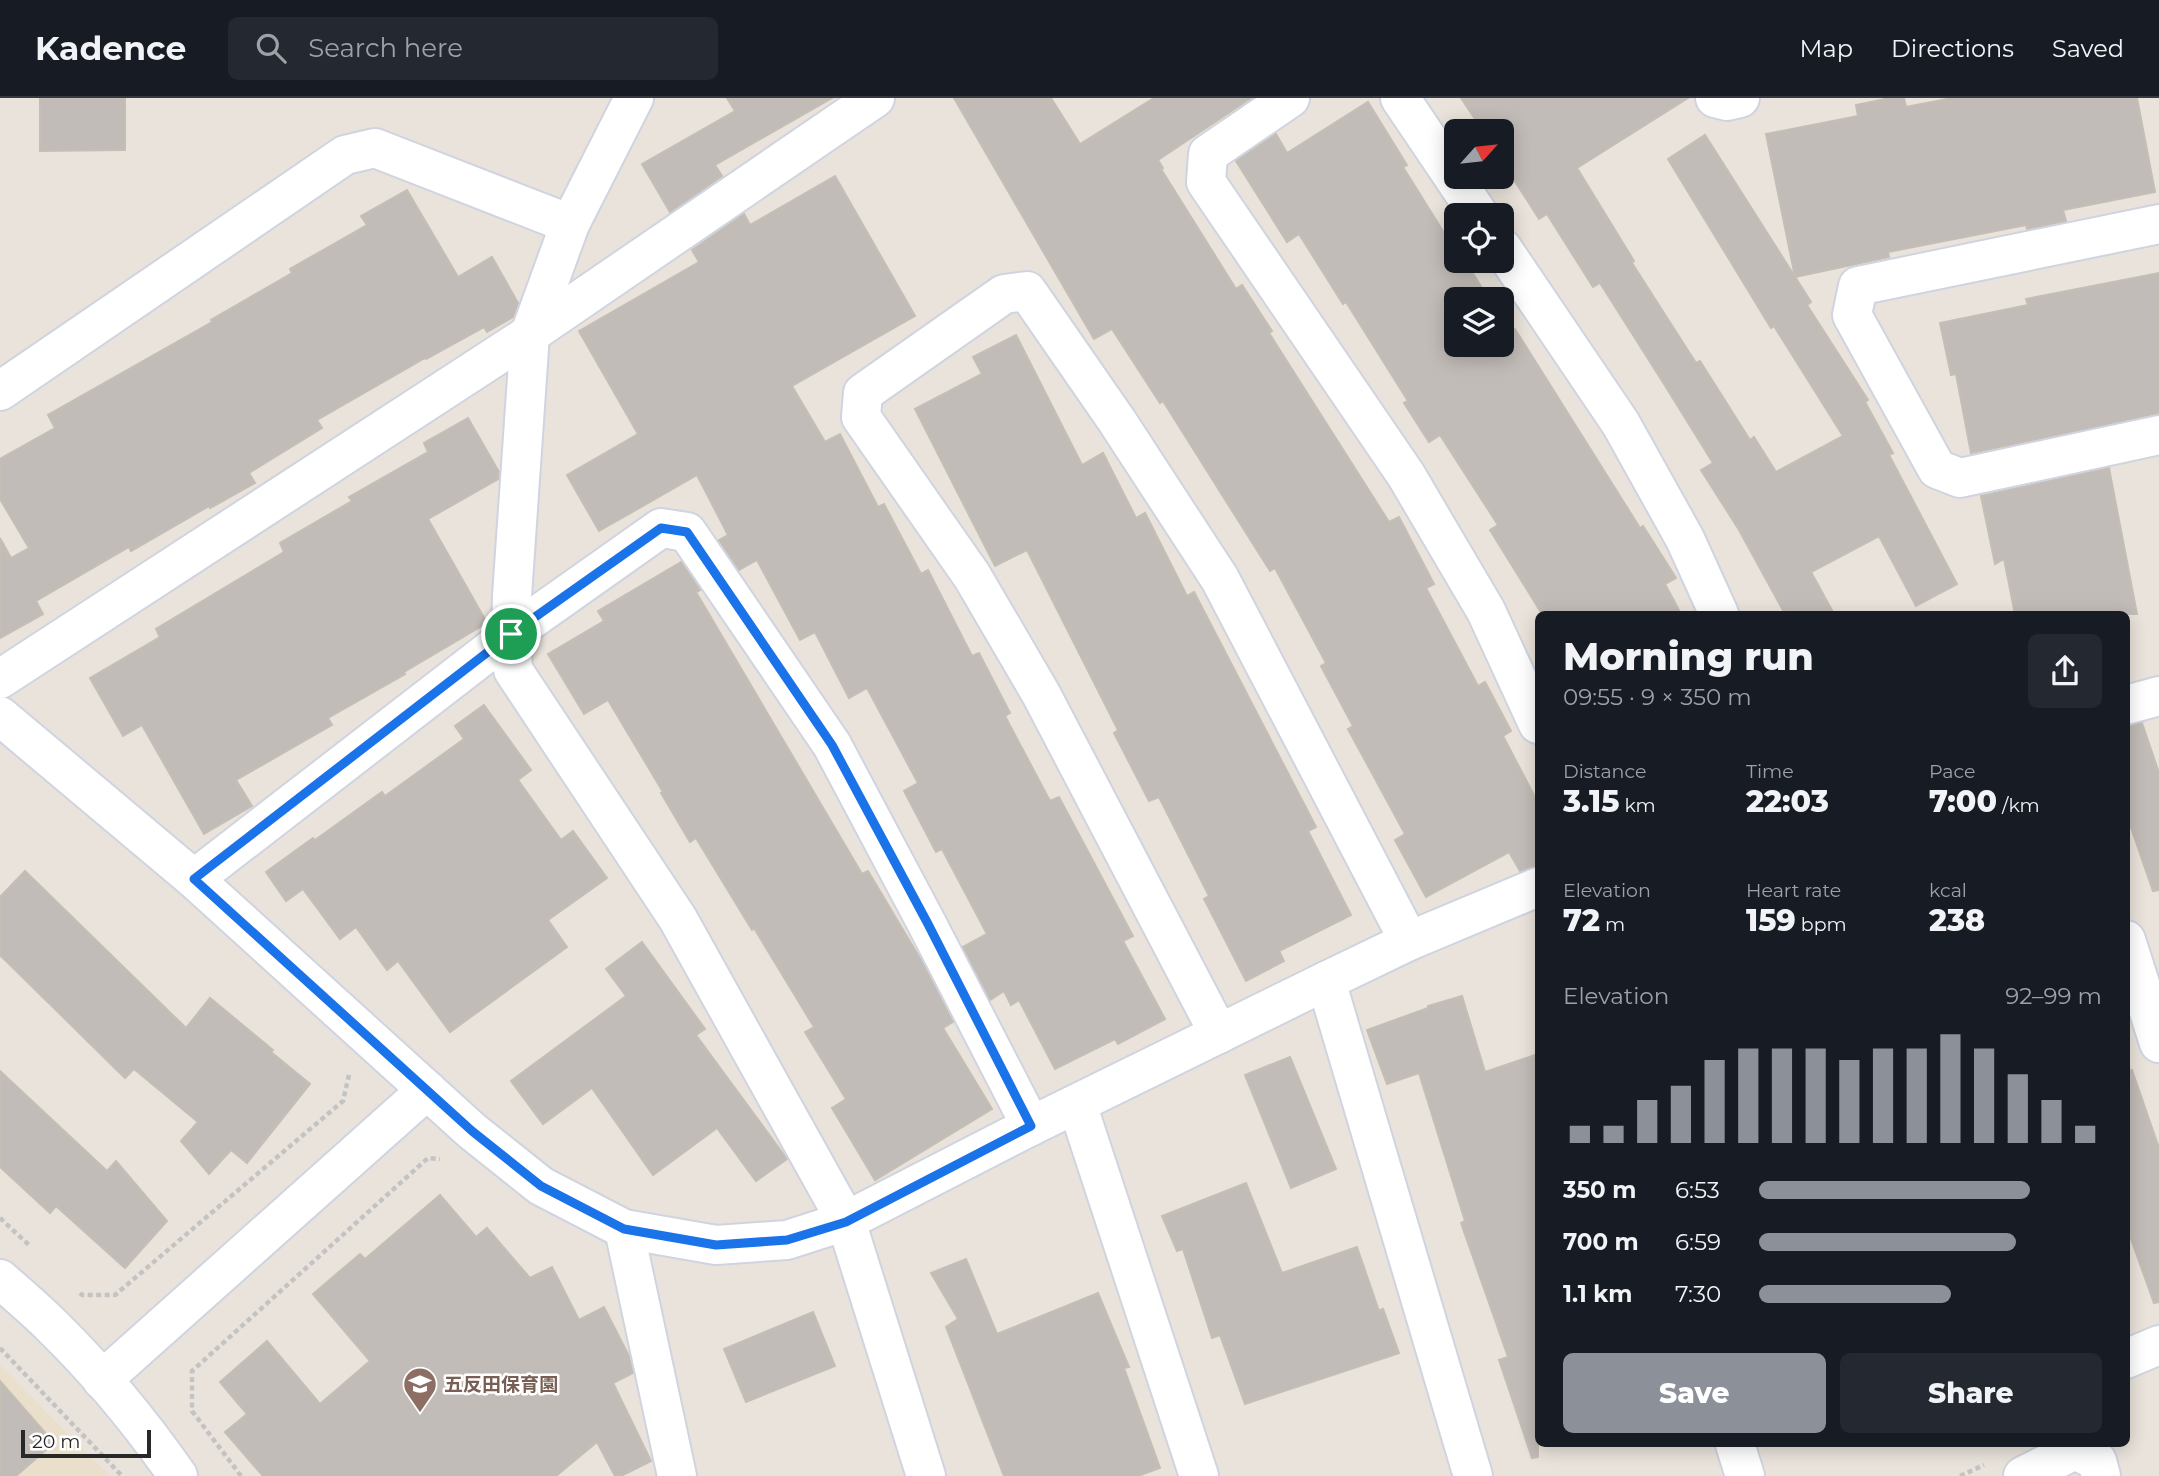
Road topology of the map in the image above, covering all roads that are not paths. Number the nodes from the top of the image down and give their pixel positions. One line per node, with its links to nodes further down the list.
1 (634, 98): 8 (street)
2 (875, 98): 11 (street)
3 (1290, 98): 20 (street)
4 (1399, 98): 7 (street)
5 (1715, 98): 6 (street)
6 (1740, 98)
7 (1471, 203)
8 (570, 224): 11 (street); 12 (street)
9 (2159, 225): 13 (street)
10 (1514, 266): 14 (street)
11 (530, 334): 15 (street); 16 (street)
12 (0, 391)
13 (2159, 435)
14 (1718, 611)
15 (511, 634): 21 (street); 30 (street); 31 (street)
16 (0, 679)
17 (2159, 696): 18 (street)
18 (2130, 704)
19 (0, 716): 21 (street)
20 (1535, 717)
21 (194, 879): 28 (street)
22 (1535, 888): 23 (street)
23 (1409, 941): 25 (street); 26 (street)
24 (2130, 952): 27 (street)
25 (1326, 981): 26 (street); 42 (street)
26 (1219, 1034): 29 (street)
27 (2159, 1043)
28 (427, 1090): 32 (street); 36 (street)
29 (1077, 1104): 30 (street); 41 (street)
30 (1031, 1126): 31 (street)
31 (846, 1222): 32 (street); 40 (street)
32 (624, 1229): 39 (street)
33 (0, 1279): 36 (street)
34 (2159, 1345): 35 (street)
35 (2130, 1357)
36 (102, 1380): 38 (street)
37 (1736, 1447): 43 (street)
38 (178, 1476)
39 (677, 1476)
40 (926, 1476)
41 (1199, 1476)
42 (1473, 1476)
43 (1745, 1476)
44 (2023, 1476): 45 (street)
45 (2101, 1476)

